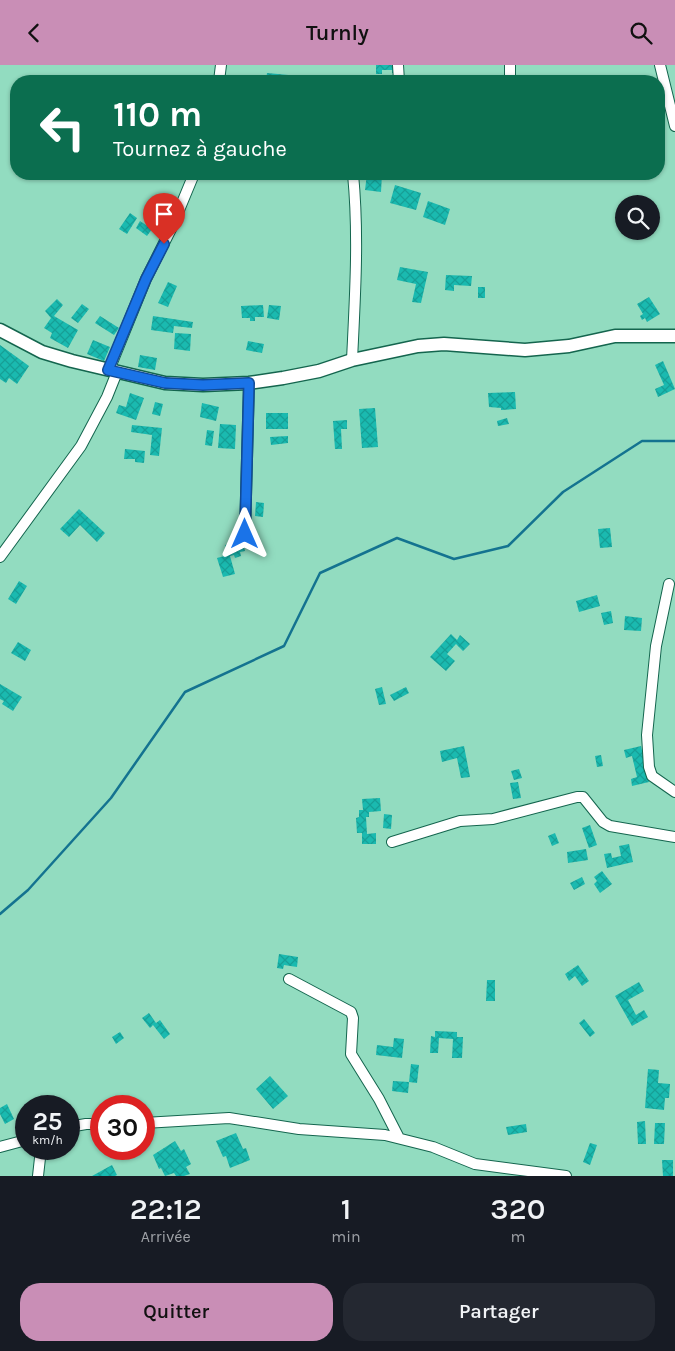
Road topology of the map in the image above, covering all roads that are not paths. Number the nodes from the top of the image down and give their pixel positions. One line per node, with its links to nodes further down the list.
1 (665, 85): 2 (street)
2 (675, 126)
3 (192, 180): 8 (street)
4 (353, 180): 7 (street)
5 (0, 330): 8 (street)
6 (675, 336): 7 (street)
7 (352, 359): 9 (street)
8 (113, 371): 9 (street); 11 (street)
9 (249, 383): 10 (street)
10 (245, 534)
11 (0, 557)
12 (669, 584): 13 (street)
13 (675, 793)
14 (675, 837): 15 (street)
15 (392, 842)
16 (289, 979): 18 (street)
17 (155, 1122): 18 (street)
18 (399, 1138): 23 (street)
19 (15, 1143): 20 (street)
20 (0, 1147)
21 (40, 1160): 22 (street)
22 (38, 1176)
23 (566, 1176)

